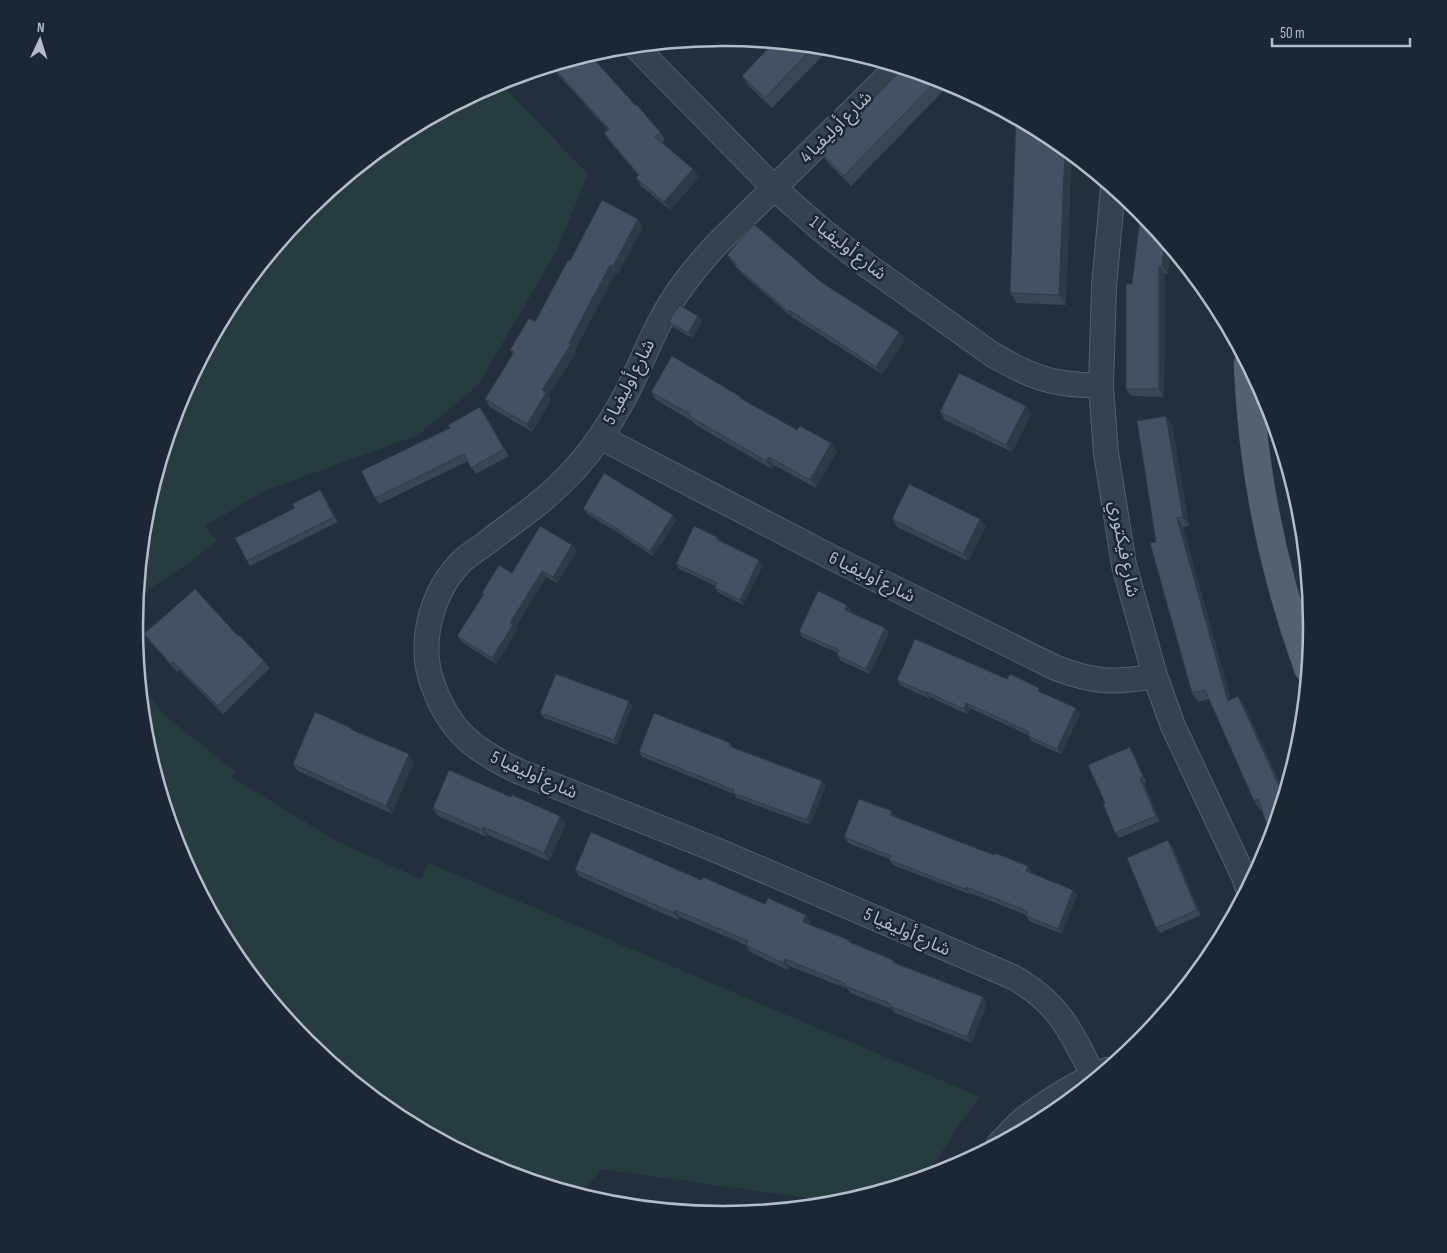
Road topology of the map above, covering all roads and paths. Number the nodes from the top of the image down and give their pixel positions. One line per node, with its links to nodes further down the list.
1 (641, 52): 3 (street, شارع أوليفيا 1)
2 (892, 72): 3 (street, شارع أوليفيا 4)
3 (774, 188): 6 (street, شارع أوليفيا 1); 7 (street, شارع أوليفيا 5)
4 (1112, 196): 6 (street, شارع فيكتوري)
5 (1249, 380): 8 (main road)
6 (1101, 386): 9 (street, شارع فيكتوري)
7 (600, 437): 9 (street, شارع أوليفيا 6); 11 (street, شارع أوليفيا 5)
8 (1303, 655)
9 (1155, 676): 10 (street, شارع فيكتوري)
10 (1245, 881)
11 (1099, 1069)
12 (1084, 1081): 13 (street)
13 (1013, 1130)

